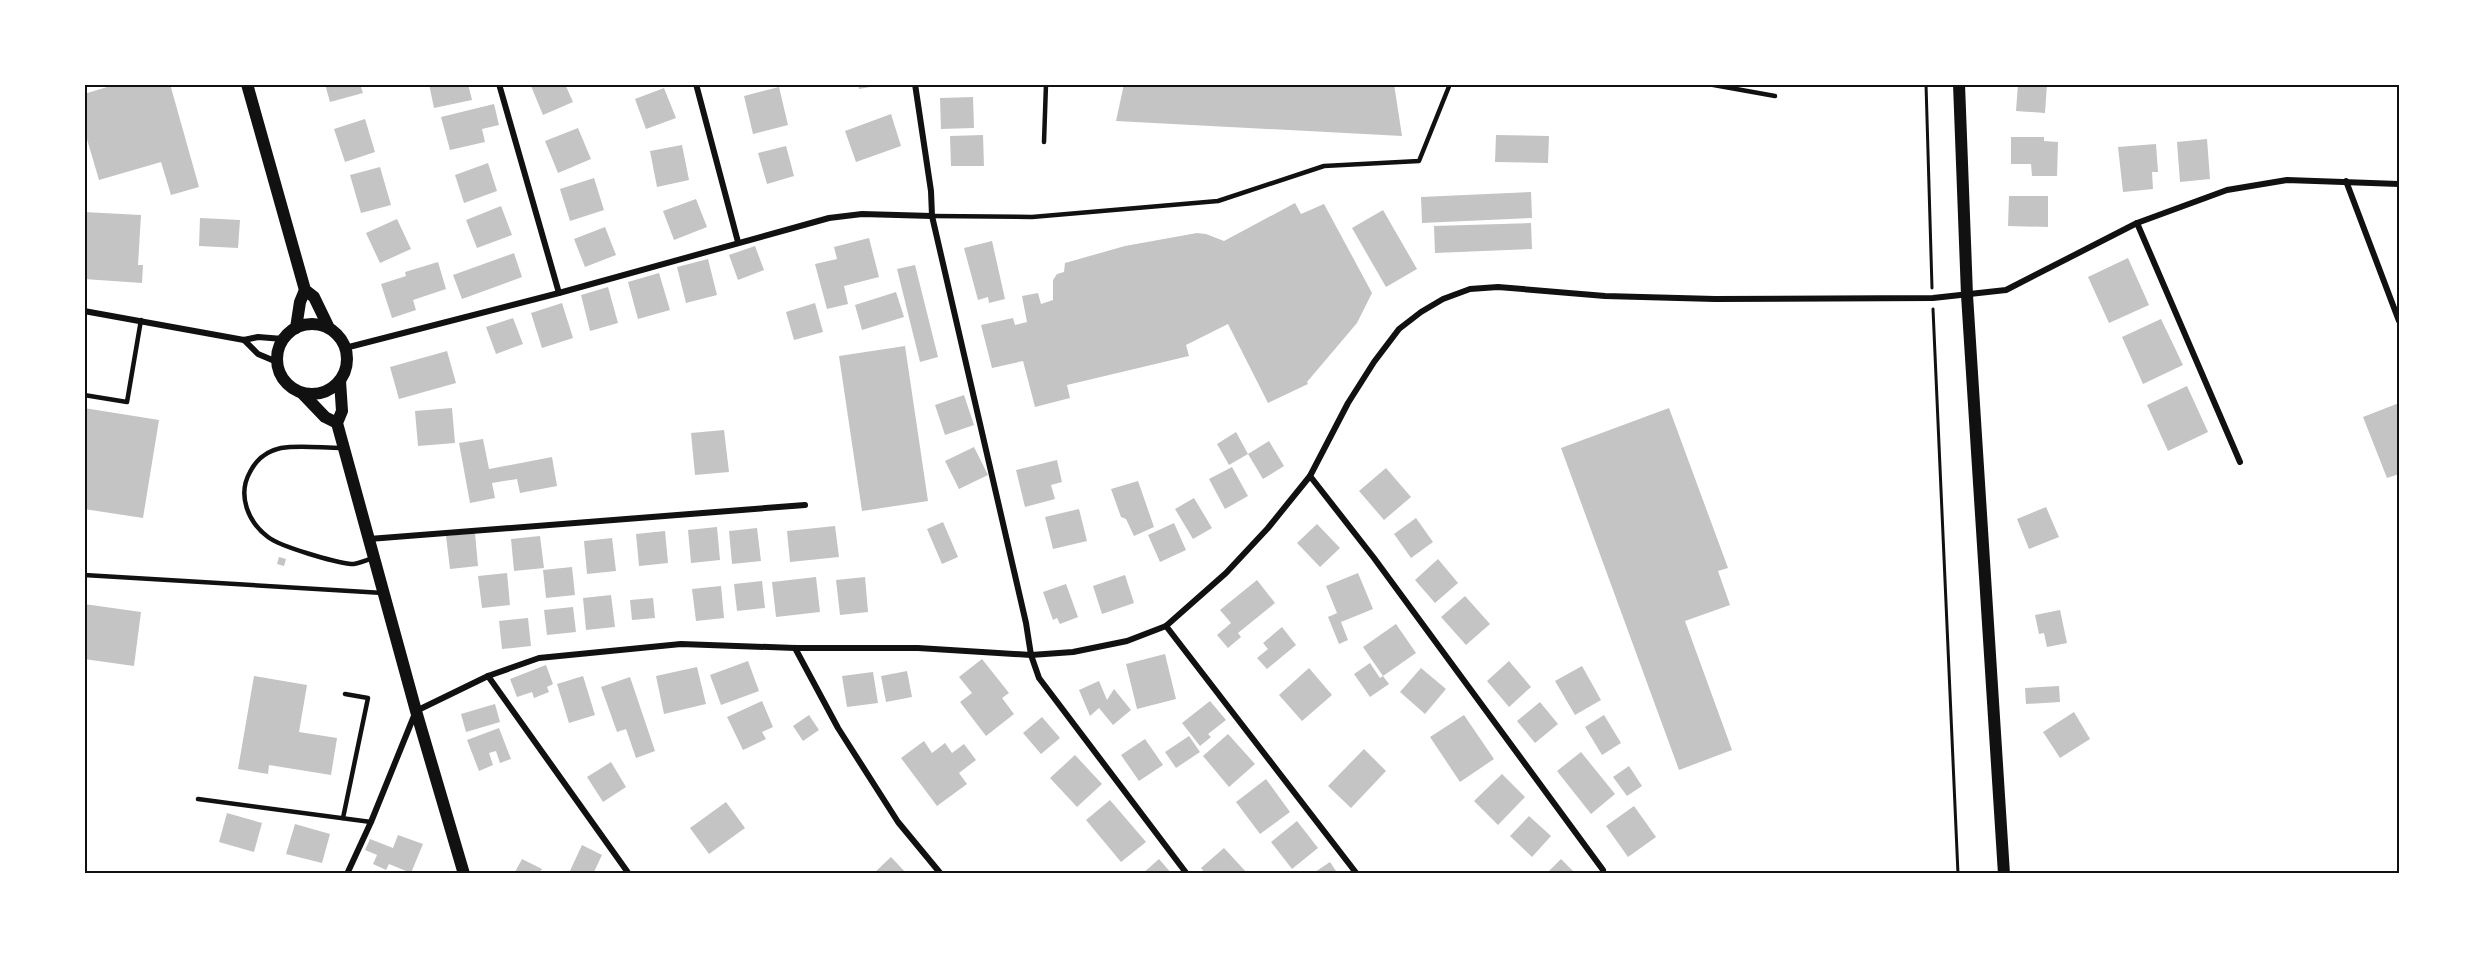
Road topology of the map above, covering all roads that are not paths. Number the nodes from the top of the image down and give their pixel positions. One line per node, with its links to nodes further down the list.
1 (247, 84): 16 (main road)
2 (499, 84): 17 (street)
3 (696, 84): 15 (street)
4 (915, 84): 13 (street)
5 (1046, 84): 10 (lane)
6 (1450, 84): 13 (lane)
7 (1708, 84): 9 (lane)
8 (1959, 84): 18 (main road)
9 (1775, 96)
10 (1044, 142)
11 (2346, 182): 12 (street); 14 (street); 21 (street)
12 (2399, 184)
13 (932, 216): 15 (street); 42 (street)
14 (2137, 223): 18 (street); 33 (street)
15 (738, 242): 17 (street)
16 (305, 290): 22 (main road); 23 (main road)
17 (559, 292): 26 (street)
18 (1967, 295): 34 (street); 56 (main road)
19 (84, 311): 20 (street)
20 (141, 320): 25 (street); 30 (lane)
21 (2399, 321)
22 (296, 328): 23 (main road); 24 (main road)
23 (329, 328): 26 (main road)
24 (283, 339): 25 (street); 27 (main road)
25 (243, 340): 27 (street)
26 (345, 348): 28 (main road)
27 (277, 362): 29 (main road)
28 (340, 381): 29 (main road); 31 (main road)
29 (302, 393): 31 (main road)
30 (84, 395)
31 (337, 423): 32 (main road)
32 (344, 448): 36 (main road); 37 (lane)
33 (2240, 462)
34 (1310, 476): 40 (street); 49 (street)
35 (805, 505): 36 (street)
36 (368, 539): 37 (main road)
37 (374, 558): 39 (main road)
38 (84, 575): 39 (lane)
39 (383, 593): 45 (main road)
40 (1166, 626): 42 (street); 55 (street)
41 (795, 648): 42 (street); 43 (street); 53 (street)
42 (1031, 655): 54 (street)
43 (488, 676): 45 (street); 52 (street)
44 (345, 694): 47 (lane)
45 (416, 711): 48 (street); 51 (main road)
46 (198, 800): 47 (lane)
47 (343, 818): 48 (lane)
48 (371, 822): 50 (street)
49 (1603, 870)
50 (347, 874)
51 (464, 874)
52 (629, 874)
53 (941, 874)
54 (1187, 874)
55 (1357, 874)
56 (2004, 874)

